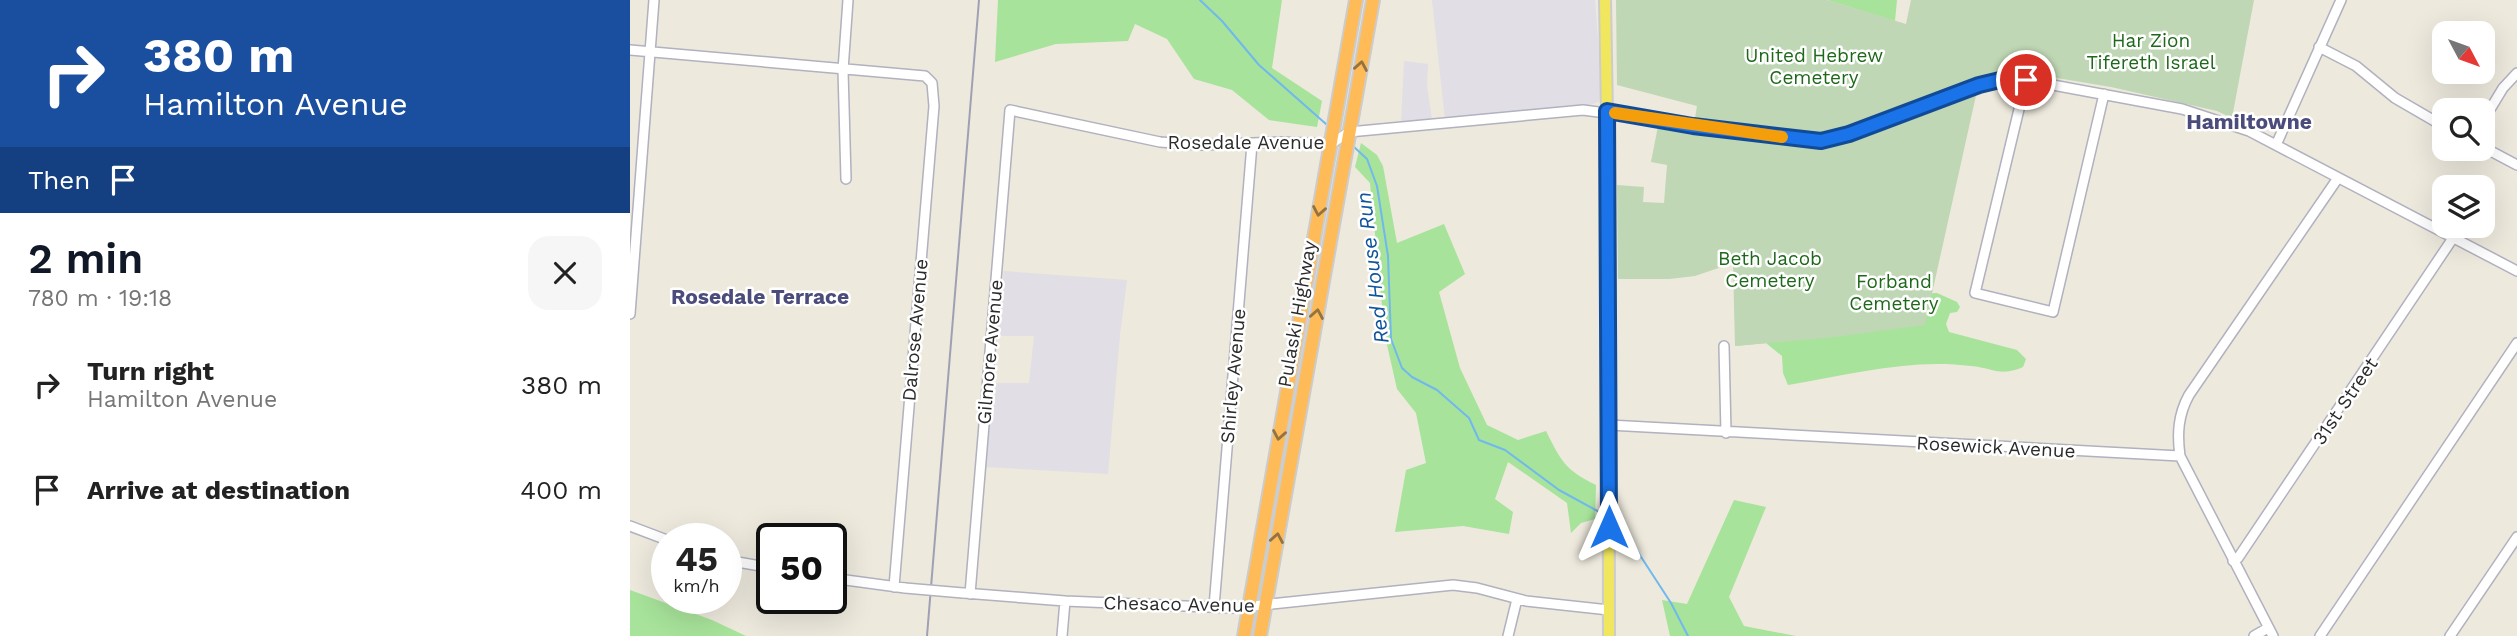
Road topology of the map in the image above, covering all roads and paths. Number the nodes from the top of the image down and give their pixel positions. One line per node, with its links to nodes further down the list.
1 (654, 0): 9 (street)
2 (848, 0): 10 (street)
3 (1356, 0): 20 (highway, Pulaski Highway)
4 (1373, 0): 18 (highway, Pulaski Highway, one-way to 4)
5 (1605, 0): 16 (main road)
6 (2341, 0): 7 (street)
7 (2319, 47): 17 (street); 21 (street)
8 (630, 50): 9 (street)
9 (651, 52): 10 (street); 29 (street)
10 (843, 70): 25 (street); 40 (street, Dalrose Avenue)
11 (2517, 73): 14 (street)
12 (2026, 80): 13 (street, Rosedale Avenue); 13 (street); 16 (street, Rosedale Avenue)
13 (2104, 94): 21 (street, Rosedale Avenue)
14 (2495, 101)
15 (1010, 110): 19 (street, Rosedale Avenue); 41 (street, Gilmore Avenue)
16 (1607, 111): 18 (street, Rosedale Avenue); 32 (main road)
17 (2432, 119)
18 (1349, 132): 20 (street, Rosedale Avenue); 44 (highway, Pulaski Highway, one-way to 18)
19 (1252, 144): 20 (street, Rosedale Avenue); 46 (street, Shirley Avenue)
20 (1331, 144): 45 (highway, Pulaski Highway, one-way to 45)
21 (2276, 145): 24 (street, Rosedale Avenue)
22 (2495, 153): 23 (street)
23 (2517, 165)
24 (2338, 178): 26 (street, Rosedale Avenue); 34 (street)
25 (846, 179)
26 (2432, 227)
27 (2453, 238): 28 (street, Rosedale Avenue); 38 (street, 31st Street)
28 (2517, 271)
29 (630, 314)
30 (2517, 343): 55 (street)
31 (1724, 346): 33 (street)
32 (1609, 425): 33 (street, Rosewick Avenue); 47 (main road)
33 (1726, 433): 34 (street, Rosewick Avenue)
34 (2180, 456): 38 (street)
35 (630, 526): 36 (street)
36 (651, 534)
37 (2517, 537): 56 (street)
38 (2233, 561): 48 (street)
39 (847, 580): 40 (street, Chesaco Avenue)
40 (894, 587): 41 (street, Chesaco Avenue, bridge)
41 (966, 593): 43 (street, Chesaco Avenue)
42 (1517, 599): 44 (street, Chesaco Avenue); 47 (street, Chesaco Avenue); 52 (street)
43 (1065, 601): 46 (street, Chesaco Avenue); 49 (street)
44 (1266, 605): 45 (street, Chesaco Avenue); 51 (highway, Pulaski Highway)
45 (1250, 606): 46 (street, Chesaco Avenue); 50 (highway, Pulaski Highway)
46 (1214, 607)
47 (1609, 610): 53 (main road)
48 (2271, 632): 54 (street)
49 (1062, 636)
50 (1244, 636)
51 (1260, 636)
52 (1508, 636)
53 (1609, 636)
54 (2254, 636)
55 (2320, 636)
56 (2450, 636)

